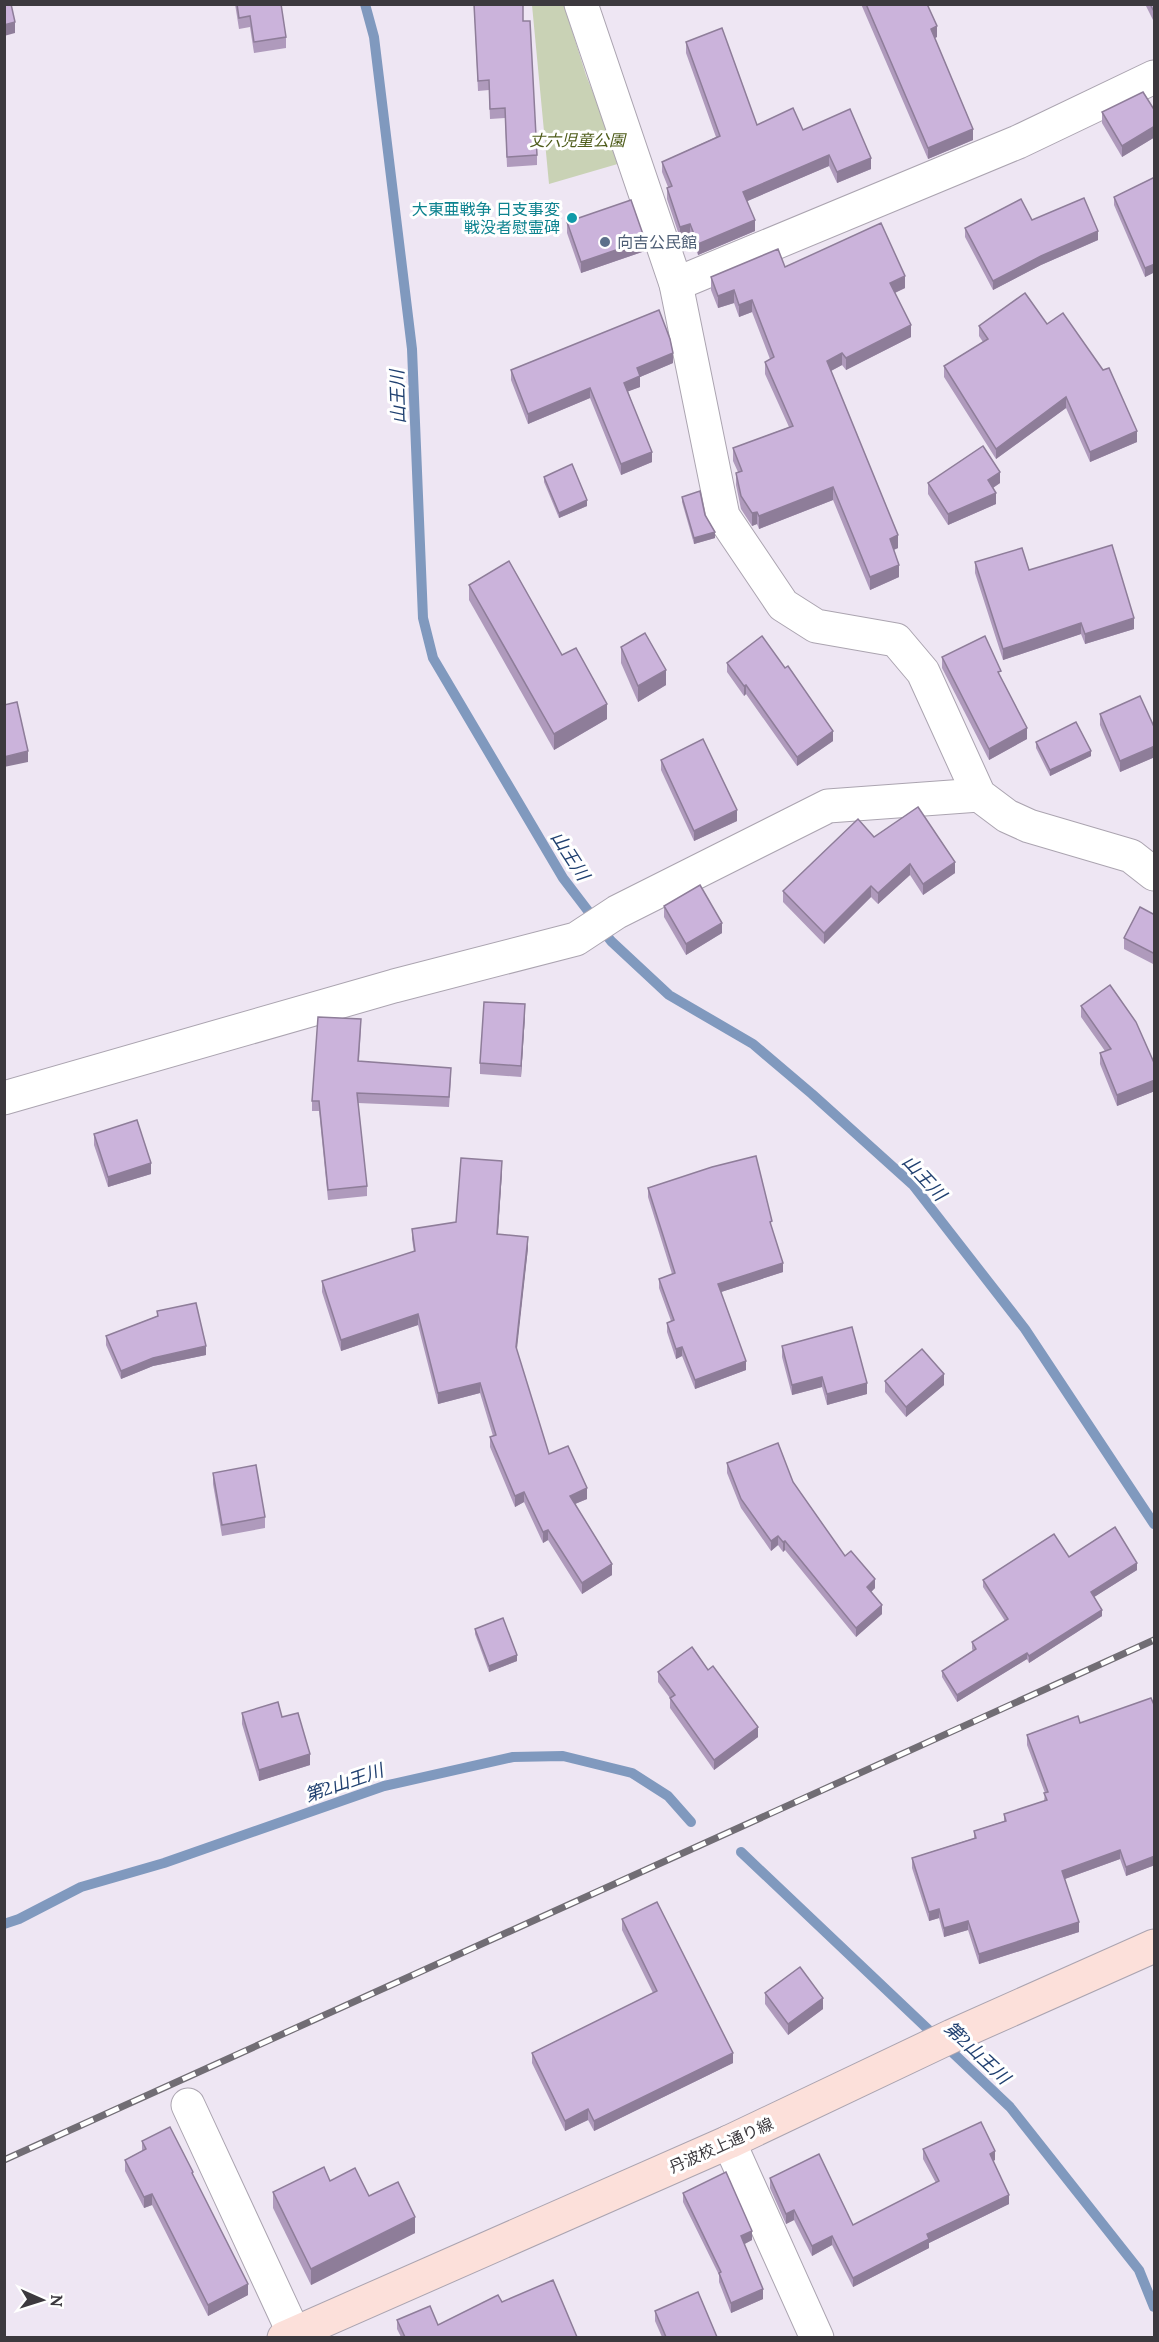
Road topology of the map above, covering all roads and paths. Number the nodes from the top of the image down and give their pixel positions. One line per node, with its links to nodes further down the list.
1 (581, 4): 3 (street)
2 (1155, 77): 3 (street)
3 (676, 284): 4 (street)
4 (979, 795): 5 (street); 6 (street)
5 (1155, 874)
6 (4, 1098)
7 (1155, 1946): 9 (street, 丹波校上通り線)
8 (188, 2105): 10 (street)
9 (729, 2142): 10 (street, 丹波校上通り線); 11 (street)
10 (292, 2336)
11 (817, 2337)

